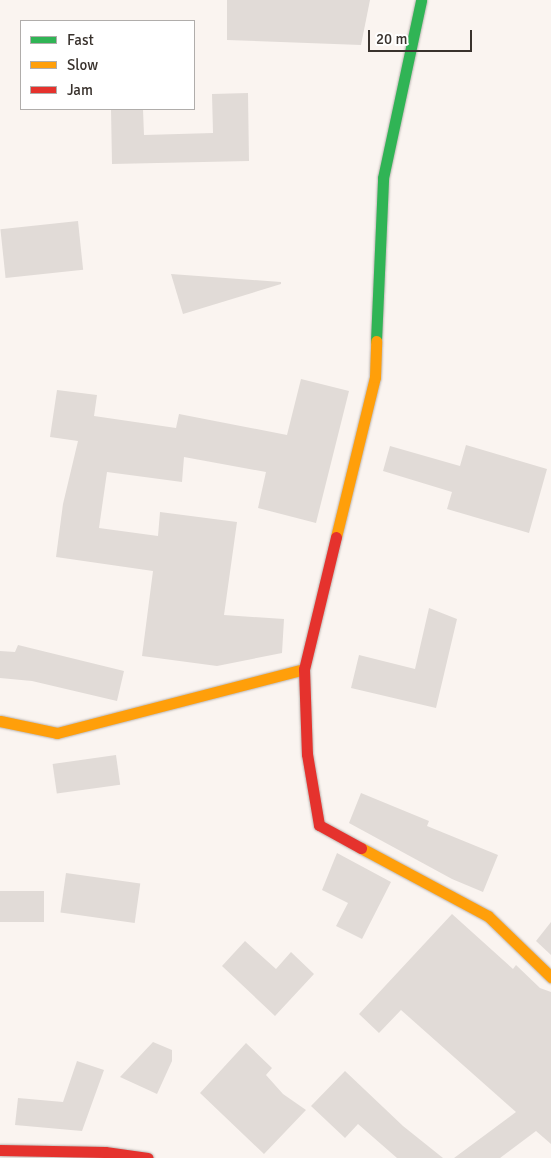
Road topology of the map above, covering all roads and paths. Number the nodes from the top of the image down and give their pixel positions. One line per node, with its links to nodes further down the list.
1 (421, 0): 2 (street)
2 (304, 669): 3 (street); 4 (street)
3 (0, 721)
4 (551, 977)
5 (0, 1150): 6 (street)
6 (148, 1158)

